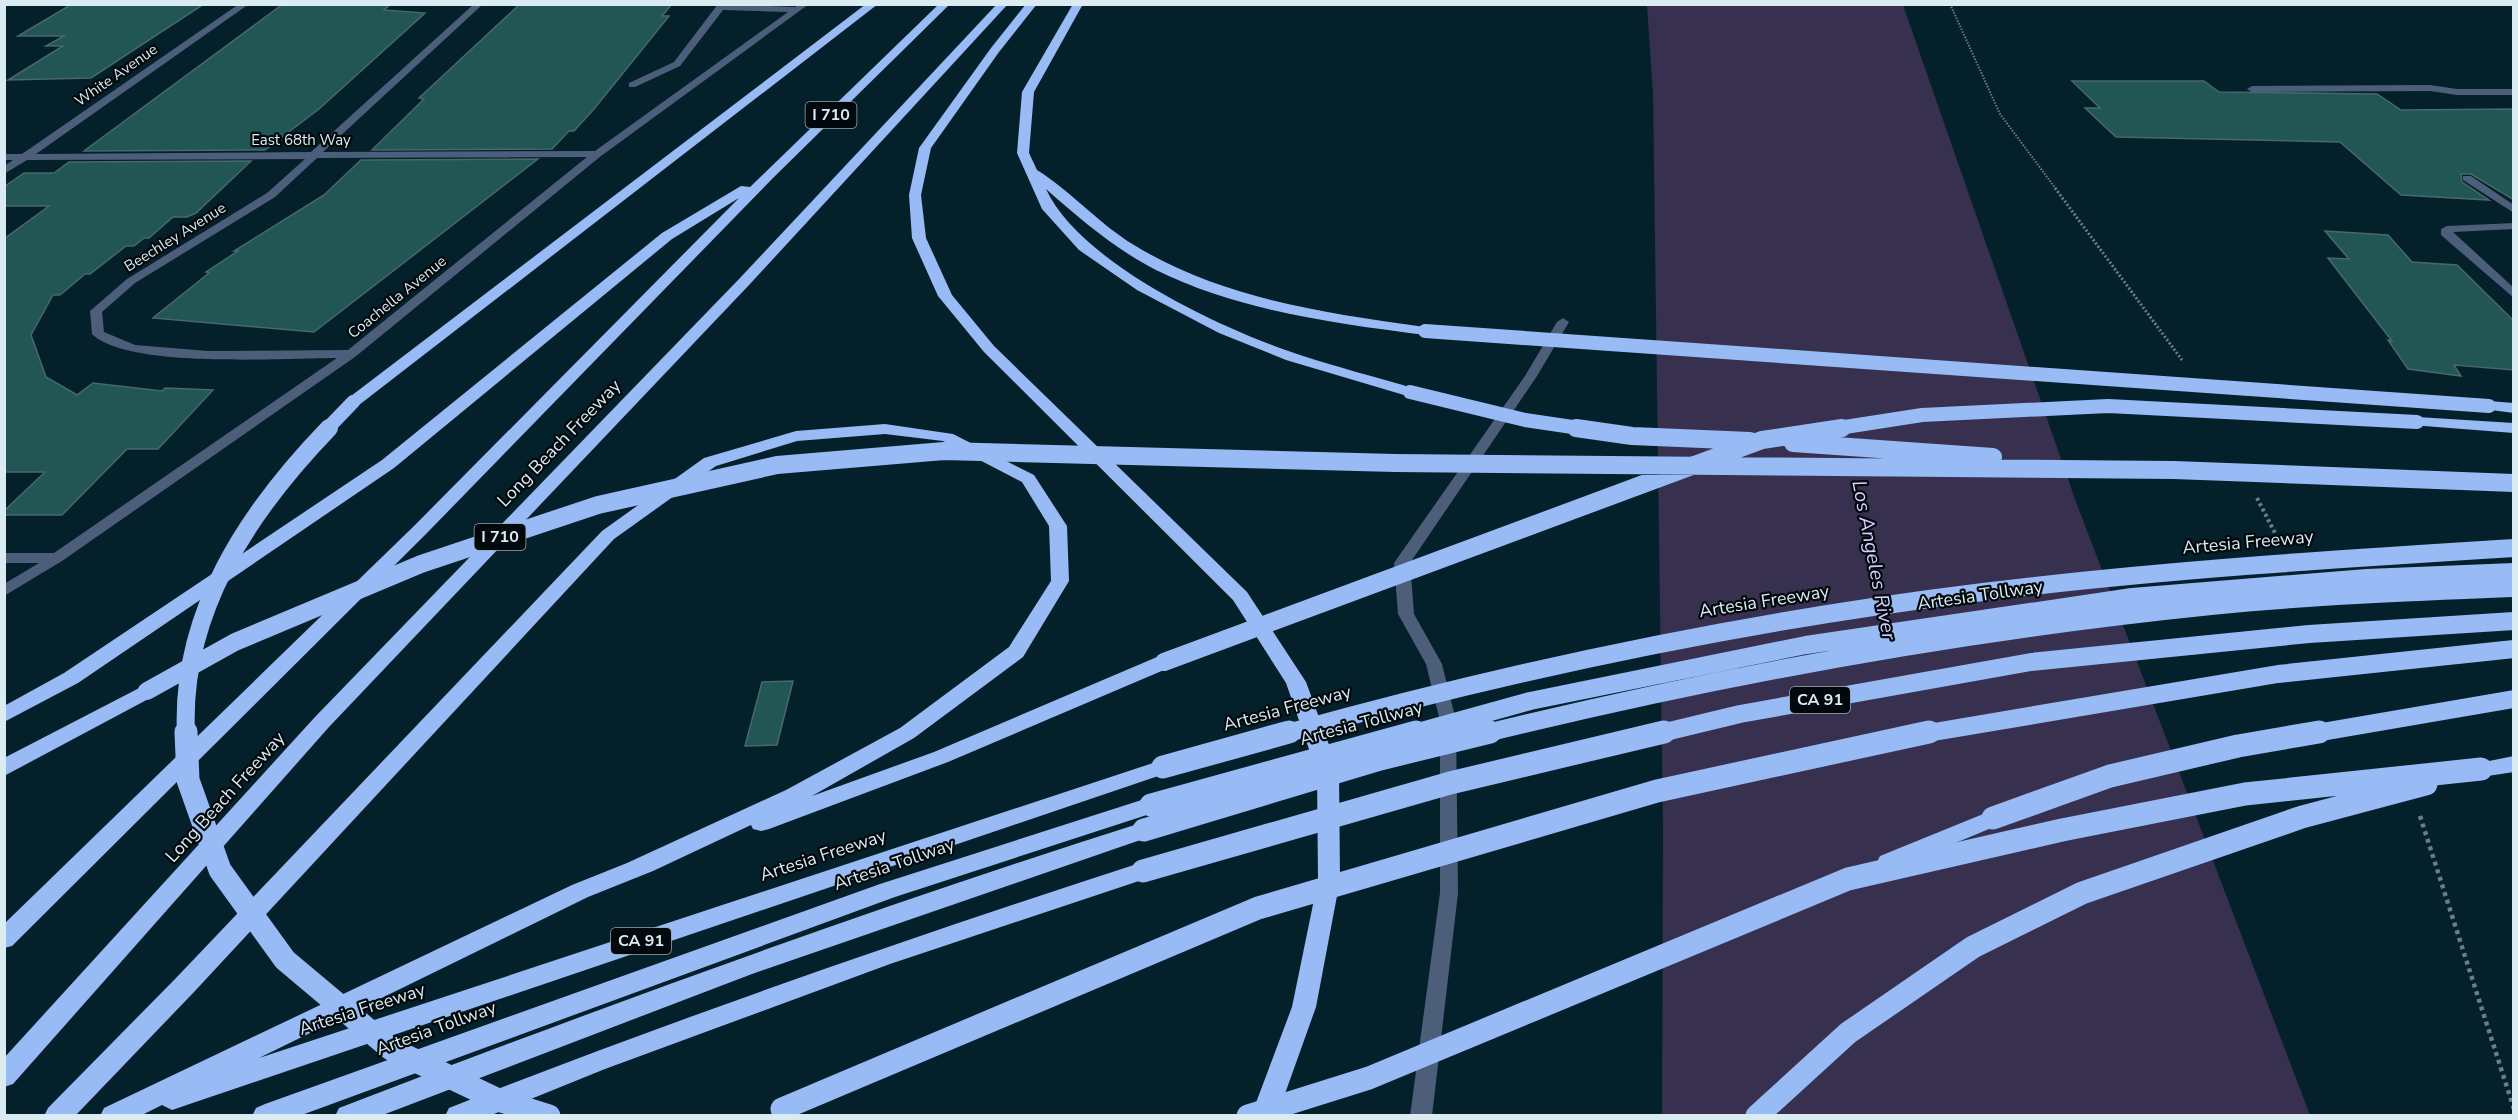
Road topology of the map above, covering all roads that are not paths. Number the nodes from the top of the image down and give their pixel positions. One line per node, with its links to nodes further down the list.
1 (245, 4): 16 (street, White Avenue)
2 (479, 4): 14 (street, Beechley Avenue)
3 (873, 4): 54 (highway, bridge)
4 (945, 4): 19 (highway, Long Beach Freeway / I 710)
5 (1003, 4): 46 (highway, Long Beach Freeway / I 710)
6 (1032, 4): 56 (highway)
7 (1078, 4): 17 (highway)
8 (722, 6): 9 (street); 10 (street)
9 (801, 7): 13 (street, Coachella Avenue)
10 (632, 85)
11 (2252, 89): 12 (street)
12 (2514, 92)
13 (597, 154): 14 (street, East 68th Way); 25 (street, Coachella Avenue)
14 (315, 155): 16 (street, East 68th Way); 25 (street, Beechley Avenue)
15 (4, 157): 16 (street, East 68th Way)
16 (24, 157): 18 (street, White Avenue)
17 (1029, 170): 26 (highway, bridge); 28 (highway, bridge)
18 (4, 171)
19 (769, 175): 39 (highway); 45 (highway, Long Beach Freeway / I 710)
20 (2467, 178): 21 (street)
21 (2514, 210)
22 (2514, 226): 23 (street)
23 (2514, 295)
24 (1563, 322): 57 (street)
25 (351, 354): 32 (street, Coachella Avenue)
26 (2514, 408)
27 (2507, 428): 43 (highway, bridge)
28 (2174, 470): 29 (highway, bridge); 41 (highway, bridge)
29 (2514, 483)
30 (2514, 548): 50 (highway, Artesia Freeway / CA 91, bridge)
31 (4, 558): 32 (street)
32 (57, 558): 35 (street, Coachella Avenue)
33 (2514, 572): 51 (highway, Artesia Tollway, bridge)
34 (2514, 588): 52 (highway, bridge)
35 (4, 591)
36 (2514, 621): 53 (highway, CA 91, bridge)
37 (2514, 649): 47 (highway, bridge)
38 (2514, 699): 44 (highway, bridge)
39 (4, 715)
40 (2514, 764): 42 (highway)
41 (4, 768)
42 (2481, 769): 44 (highway, bridge); 58 (highway, bridge)
43 (635, 869): 48 (highway); 49 (highway)
44 (1848, 879): 55 (highway, bridge)
45 (4, 939)
46 (4, 1076)
47 (776, 1112)
48 (57, 1116)
49 (112, 1116)
50 (119, 1116)
51 (265, 1116)
52 (348, 1116)
53 (458, 1116)
54 (549, 1116)
55 (1248, 1116)
56 (1264, 1116)
57 (1421, 1116)
58 (1757, 1116)

